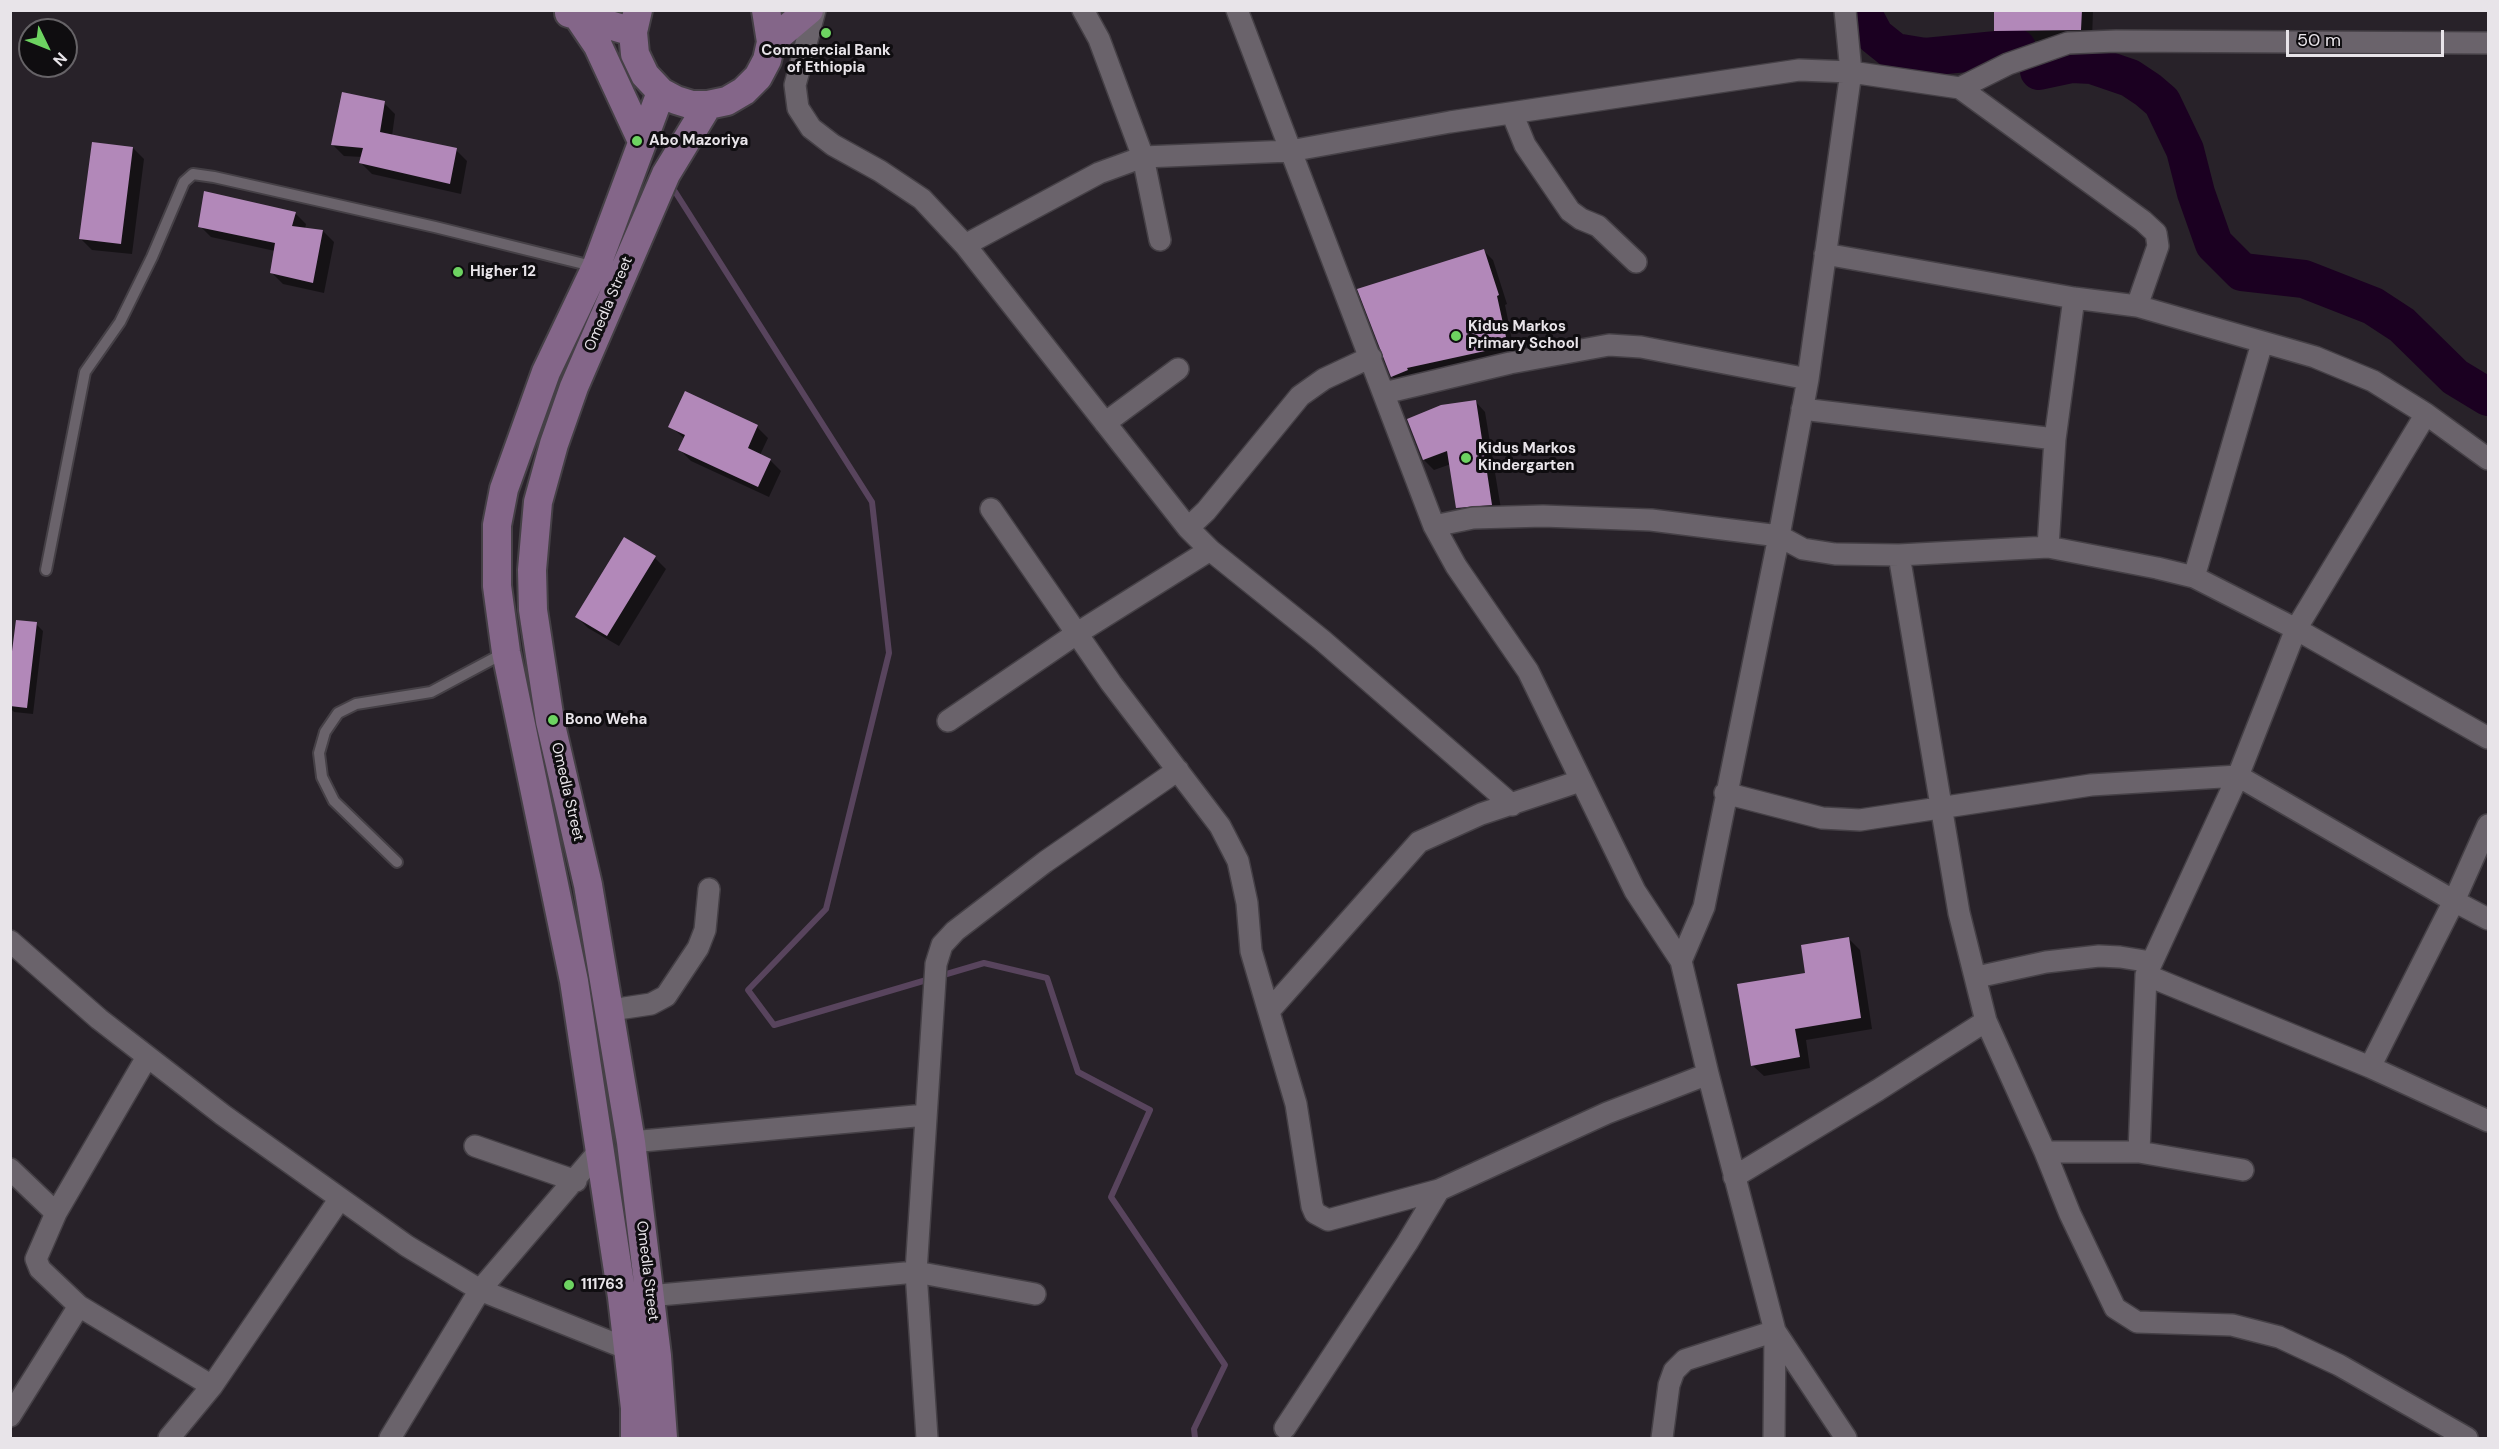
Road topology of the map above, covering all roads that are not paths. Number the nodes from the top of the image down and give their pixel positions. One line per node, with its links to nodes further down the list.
1 (766, 10): 9 (main road)
2 (809, 10): 9 (main road)
3 (815, 10): 20 (street)
4 (1083, 10): 18 (street)
5 (1237, 10): 17 (street)
6 (1845, 10): 11 (street)
7 (569, 13): 8 (main road); 16 (main road)
8 (636, 21): 13 (main road)
9 (771, 42): 14 (main road)
10 (2488, 43): 12 (street)
11 (1851, 72): 12 (street); 15 (street); 21 (street)
12 (1960, 88): 25 (street)
13 (661, 92): 14 (main road); 16 (main road, Omedla Street)
14 (708, 105): 47 (main road, Omedla Street)
15 (1512, 113): 17 (street); 22 (street)
16 (642, 141): 23 (main road, Omedla Street)
17 (1290, 151): 18 (street); 27 (street)
18 (1143, 157): 19 (street); 20 (street)
19 (1161, 240)
20 (965, 245): 33 (street)
21 (1825, 254): 24 (street); 29 (street)
22 (1636, 262)
23 (596, 267): 43 (lane); 48 (main road, Omedla Street)
24 (2074, 298): 25 (street); 34 (street)
25 (2137, 306): 26 (street)
26 (2262, 343): 32 (street); 44 (street)
27 (1371, 357): 30 (street); 38 (street)
28 (1178, 369): 33 (street)
29 (1808, 379): 30 (street); 31 (street)
30 (1384, 393): 37 (street)
31 (1802, 409): 34 (street); 39 (street)
32 (2426, 414): 35 (street); 45 (street)
33 (1106, 423): 38 (street)
34 (2055, 439): 40 (street)
35 (2488, 459)
36 (991, 509): 46 (street)
37 (1434, 526): 39 (street); 53 (street)
38 (1188, 528): 41 (street)
39 (1779, 536): 42 (street); 54 (street)
40 (2048, 547): 42 (street); 44 (street)
41 (1210, 550): 46 (street); 55 (street)
42 (1899, 555): 56 (street)
43 (46, 570)
44 (2194, 577): 45 (street)
45 (2296, 629): 50 (street); 52 (street)
46 (1076, 634): 49 (street); 51 (street)
47 (538, 643): 48 (main road); 66 (main road, Omedla Street)
48 (506, 652): 58 (lane); 76 (main road, Omedla Street)
49 (948, 721)
50 (2488, 738)
51 (1178, 770): 67 (street); 72 (street)
52 (2238, 776): 56 (street); 60 (street); 64 (street)
53 (1580, 781): 55 (street); 63 (street)
54 (1725, 793): 56 (street); 63 (street)
55 (1512, 805): 67 (street)
56 (1939, 807): 65 (street)
57 (2488, 825): 60 (street)
58 (397, 862)
59 (710, 889): 66 (street)
60 (2454, 901): 61 (street); 70 (street)
61 (2488, 918)
62 (10, 941): 69 (street)
63 (1682, 961): 71 (street)
64 (2149, 969): 65 (street); 70 (street); 78 (street)
65 (1977, 977): 68 (street)
66 (611, 1010): 74 (main road, Omedla Street)
67 (1269, 1011): 83 (street)
68 (1986, 1021): 77 (street); 81 (street)
69 (147, 1057): 84 (street); 85 (street)
70 (2370, 1067): 73 (street)
71 (1708, 1074): 81 (street); 83 (street)
72 (926, 1115): 74 (street); 86 (street)
73 (2488, 1121)
74 (631, 1142): 90 (main road, Omedla Street)
75 (475, 1146): 82 (street)
76 (599, 1151): 82 (street); 89 (main road, Omedla Street)
77 (2045, 1152): 78 (street); 105 (street)
78 (2139, 1152): 80 (street)
79 (10, 1168): 85 (street)
80 (2243, 1170)
81 (1734, 1177): 92 (street)
82 (576, 1181): 87 (street)
83 (1439, 1190): 96 (street)
84 (339, 1200): 87 (street); 94 (street)
85 (56, 1214): 91 (street)
86 (916, 1272): 88 (street); 90 (street); 101 (street)
87 (480, 1290): 93 (street); 98 (street)
88 (1035, 1294)
89 (622, 1297): 90 (street); 93 (main road, Omedla Street)
90 (650, 1297): 100 (main road, Omedla Street)
91 (79, 1306): 94 (street); 95 (street)
92 (1775, 1331): 102 (street); 103 (street); 104 (street)
93 (628, 1349): 99 (main road, Omedla Street)
94 (212, 1386): 97 (street)
95 (10, 1416)
96 (1285, 1428)
97 (169, 1438)
98 (390, 1438)
99 (635, 1438)
100 (663, 1438)
101 (927, 1438)
102 (1662, 1438)
103 (1774, 1438)
104 (1846, 1438)
105 (2467, 1438)

